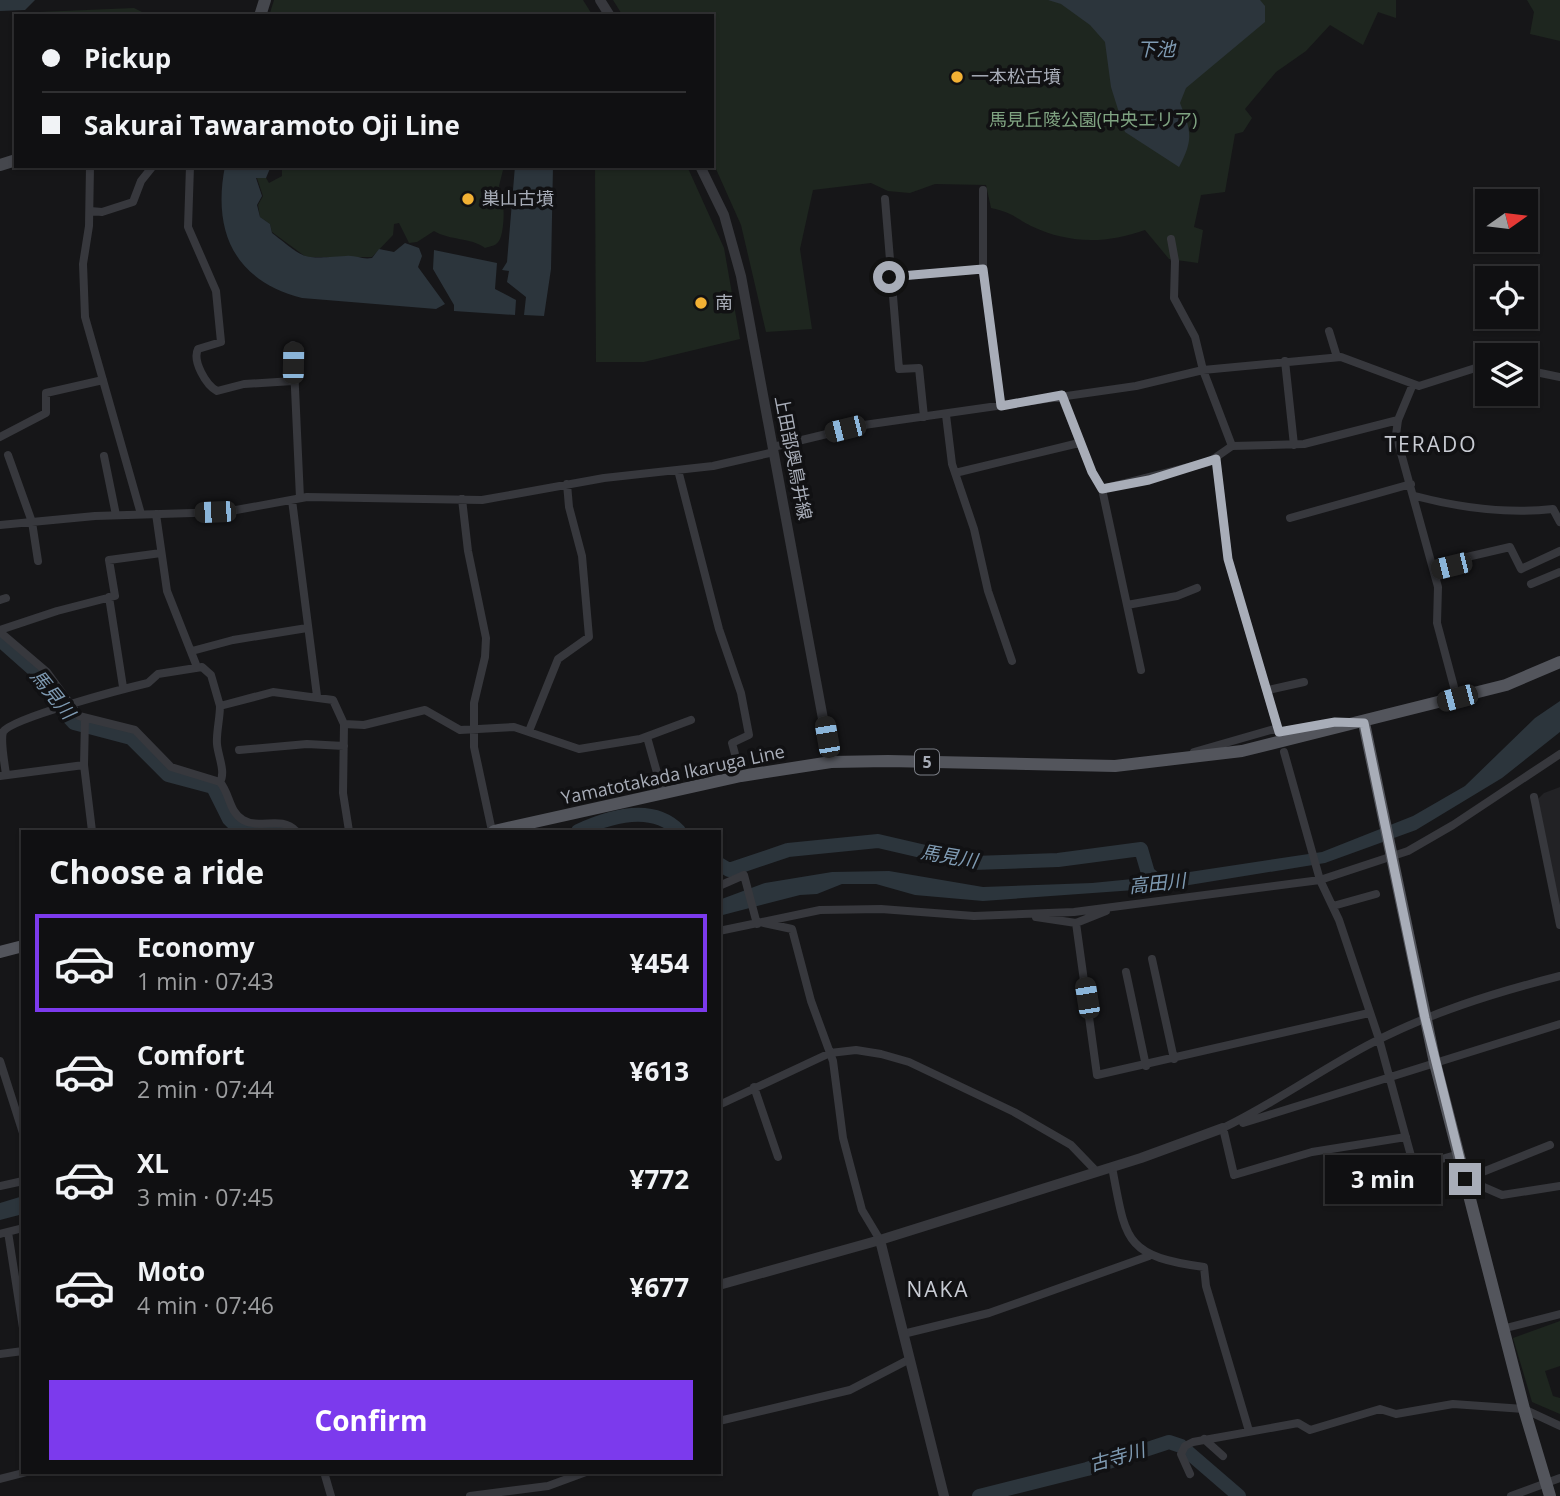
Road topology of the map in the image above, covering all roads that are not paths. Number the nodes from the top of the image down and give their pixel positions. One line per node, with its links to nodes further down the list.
1 (90, 168): 7 (street)
2 (151, 168): 7 (street)
3 (190, 168): 20 (street)
4 (701, 168): 31 (street, 上田部奥鳥井線)
5 (983, 190): 9 (street)
6 (885, 198): 10 (street)
7 (90, 211): 19 (street)
8 (1171, 239): 16 (street)
9 (983, 269): 10 (street); 23 (street)
10 (889, 277): 25 (street)
11 (1329, 331): 13 (street)
12 (293, 345): 20 (street)
13 (1337, 357): 14 (street); 21 (street)
14 (1285, 361): 16 (street); 29 (street)
15 (1475, 368): 21 (street)
16 (1203, 370): 22 (street); 30 (street)
17 (1538, 372): 18 (street)
18 (1560, 377)
19 (103, 380): 27 (street); 43 (street)
20 (293, 381): 41 (street)
21 (1413, 384): 26 (street)
22 (1062, 395): 23 (street); 28 (street)
23 (1001, 406): 24 (street)
24 (946, 415): 25 (street); 36 (street)
25 (924, 417): 31 (street)
26 (1398, 420): 29 (street); 38 (street)
27 (0, 437)
28 (1079, 443): 36 (street); 39 (street)
29 (1294, 445): 30 (street)
30 (1232, 446): 34 (street)
31 (774, 449): 35 (street); 85 (street, 上田部奥鳥井線)
32 (9, 455): 47 (street)
33 (104, 456): 45 (street)
34 (1216, 459): 39 (street); 68 (street)
35 (678, 470): 37 (street); 89 (street)
36 (955, 473): 62 (street)
37 (567, 484): 42 (street); 78 (street)
38 (1411, 484): 40 (street); 46 (street)
39 (1102, 489): 58 (street)
40 (1415, 496): 48 (street); 53 (street)
41 (296, 499): 42 (street); 44 (street); 59 (street)
42 (462, 499): 77 (street)
43 (141, 514): 44 (street); 45 (street)
44 (156, 514): 51 (street)
45 (116, 515): 47 (street)
46 (1290, 518)
47 (32, 522): 49 (street); 52 (street)
48 (1560, 522)
49 (0, 525)
50 (1560, 551): 53 (street)
51 (161, 553): 57 (street); 61 (street)
52 (38, 561)
53 (1434, 570): 70 (street)
54 (1560, 572): 55 (street)
55 (1531, 584)
56 (1197, 588): 58 (street)
57 (109, 597): 60 (street); 67 (street)
58 (1128, 605): 65 (street)
59 (307, 628): 61 (street); 69 (street)
60 (0, 631): 71 (street)
61 (191, 651): 64 (street)
62 (1012, 661)
63 (1560, 662): 70 (main road, Yamatotakada Ikaruga Line / 5)
64 (197, 667): 67 (street); 72 (street)
65 (1141, 670)
66 (1304, 681): 68 (street)
67 (123, 687): 71 (street)
68 (1268, 690): 79 (street)
69 (317, 696): 72 (street); 76 (street)
70 (1457, 698): 74 (main road, Yamatotakada Ikaruga Line / 5)
71 (64, 706): 75 (street); 88 (street)
72 (220, 706): 90 (street)
73 (691, 720): 80 (street)
74 (1364, 723): 79 (street); 86 (main road, Yamatotakada Ikaruga Line / 5); 98 (main road)
75 (84, 724): 87 (street); 90 (street)
76 (344, 724): 77 (street); 81 (street)
77 (474, 729): 78 (street); 96 (street)
78 (529, 731): 80 (street)
79 (1279, 732): 86 (street)
80 (647, 737): 91 (street)
81 (344, 746): 82 (street); 95 (street)
82 (239, 750)
83 (1284, 752): 99 (street)
84 (1560, 754): 98 (street)
85 (831, 762): 86 (main road, Yamatotakada Ikaruga Line / 5); 89 (main road, Yamatotakada Ikaruga Line / 5)
86 (1161, 762)
87 (84, 765): 88 (street); 93 (street)
88 (3, 775)
89 (741, 776): 91 (main road, Yamatotakada Ikaruga Line / 5)
90 (219, 782): 94 (street)
91 (663, 794): 97 (main road, Yamatotakada Ikaruga Line / 5)
92 (1534, 797): 107 (street)
93 (92, 830)
94 (294, 830)
95 (349, 830)
96 (496, 830)
97 (501, 830)
98 (1392, 858): 99 (street); 115 (main road)
99 (1320, 880): 102 (street); 103 (street)
100 (721, 885): 105 (street)
101 (1376, 894): 102 (street)
102 (1333, 906): 114 (street)
103 (1109, 909): 104 (street); 106 (street)
104 (1031, 914): 105 (street); 106 (street)
105 (758, 922): 108 (street); 118 (street)
106 (1076, 923): 122 (street)
107 (1560, 925)
108 (721, 930)
109 (21, 947): 110 (main road)
110 (0, 952)
111 (1152, 958): 119 (street)
112 (1126, 972): 122 (street)
113 (1560, 975): 115 (street)
114 (1369, 1013): 117 (street); 119 (street)
115 (1425, 1018): 117 (street); 121 (main road)
116 (1560, 1024): 121 (street)
117 (1379, 1039): 123 (street); 127 (street)
118 (830, 1053): 124 (street); 133 (street); 140 (street)
119 (1174, 1059): 122 (street)
120 (0, 1061): 126 (street)
121 (1435, 1063): 123 (street); 130 (main road)
122 (1146, 1066)
123 (1388, 1077): 127 (street); 128 (street)
124 (754, 1087): 125 (street); 131 (street)
125 (721, 1104)
126 (21, 1127)
127 (1223, 1128): 128 (street); 132 (street)
128 (1406, 1137): 130 (street)
129 (1550, 1145): 134 (street)
130 (1459, 1154): 134 (main road)
131 (778, 1157)
132 (1112, 1167): 133 (street); 141 (street)
133 (1096, 1171): 140 (street)
134 (1465, 1179): 137 (street); 145 (main road)
135 (21, 1181): 136 (street)
136 (0, 1186)
137 (1560, 1186)
138 (21, 1229): 139 (street)
139 (4, 1233): 144 (street)
140 (880, 1240): 142 (street); 146 (street)
141 (1149, 1256): 146 (street); 153 (street)
142 (721, 1284)
143 (1560, 1314): 145 (street)
144 (21, 1318)
145 (1502, 1329): 150 (main road)
146 (903, 1334): 149 (street)
147 (21, 1351): 148 (street)
148 (0, 1354)
149 (908, 1360): 151 (street); 165 (street)
150 (1524, 1409): 152 (street); 153 (street); 162 (main road)
151 (721, 1422)
152 (1560, 1426)
153 (1249, 1431): 154 (street)
154 (1204, 1439): 155 (street); 159 (street)
155 (1223, 1456)
156 (21, 1474): 161 (street)
157 (325, 1474): 163 (street)
158 (581, 1474): 164 (street)
159 (1190, 1474)
160 (1560, 1478): 162 (street)
161 (0, 1479)
162 (1546, 1483): 166 (street); 167 (main road)
163 (331, 1496)
164 (470, 1496)
165 (944, 1496)
166 (1511, 1496)
167 (1550, 1496)

